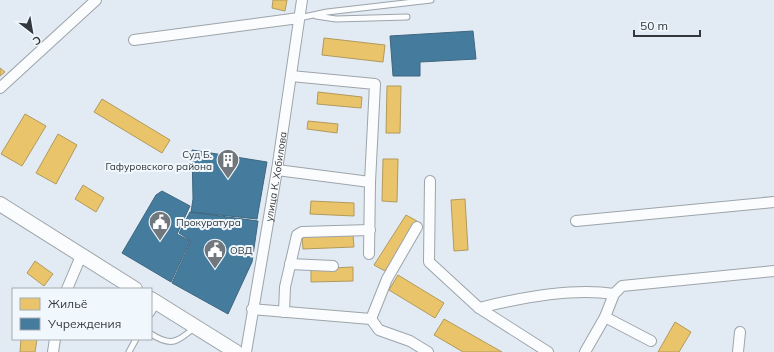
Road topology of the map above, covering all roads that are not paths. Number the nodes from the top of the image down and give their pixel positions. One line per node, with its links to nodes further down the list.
1 (96, 0): 9 (street)
2 (302, 0): 6 (street, улица К. Хобилова)
3 (430, 0): 4 (lane)
4 (313, 16): 5 (lane); 6 (lane)
5 (407, 17)
6 (299, 18): 7 (street); 8 (street, улица К. Хобилова)
7 (134, 40)
8 (291, 76): 10 (street, улица К. Хобилова); 12 (street)
9 (0, 88)
10 (278, 170): 12 (street); 28 (street, улица К. Хобилова)
11 (430, 181): 27 (street)
12 (370, 182): 17 (street)
13 (774, 202): 15 (street)
14 (0, 204): 19 (street)
15 (576, 221)
16 (417, 227): 31 (street)
17 (370, 230): 18 (street); 20 (street)
18 (369, 254)
19 (81, 256): 23 (street); 24 (street)
20 (290, 264): 21 (street); 29 (street)
21 (333, 266)
22 (774, 271): 25 (street)
23 (67, 288)
24 (133, 288)
25 (614, 294): 27 (street); 30 (street)
26 (153, 306): 32 (street)
27 (479, 308): 43 (street)
28 (252, 309): 29 (street); 41 (street, улица К. Хобилова)
29 (284, 312): 31 (street)
30 (604, 317): 37 (street); 44 (street)
31 (371, 319): 42 (street)
32 (196, 327): 34 (lane); 40 (street)
33 (740, 332): 45 (street)
34 (152, 335)
35 (55, 340): 38 (street)
36 (135, 340): 39 (lane)
37 (651, 342)
38 (53, 352)
39 (129, 352)
40 (236, 352)
41 (246, 352)
42 (428, 352)
43 (548, 352)
44 (585, 352)
45 (738, 352)

